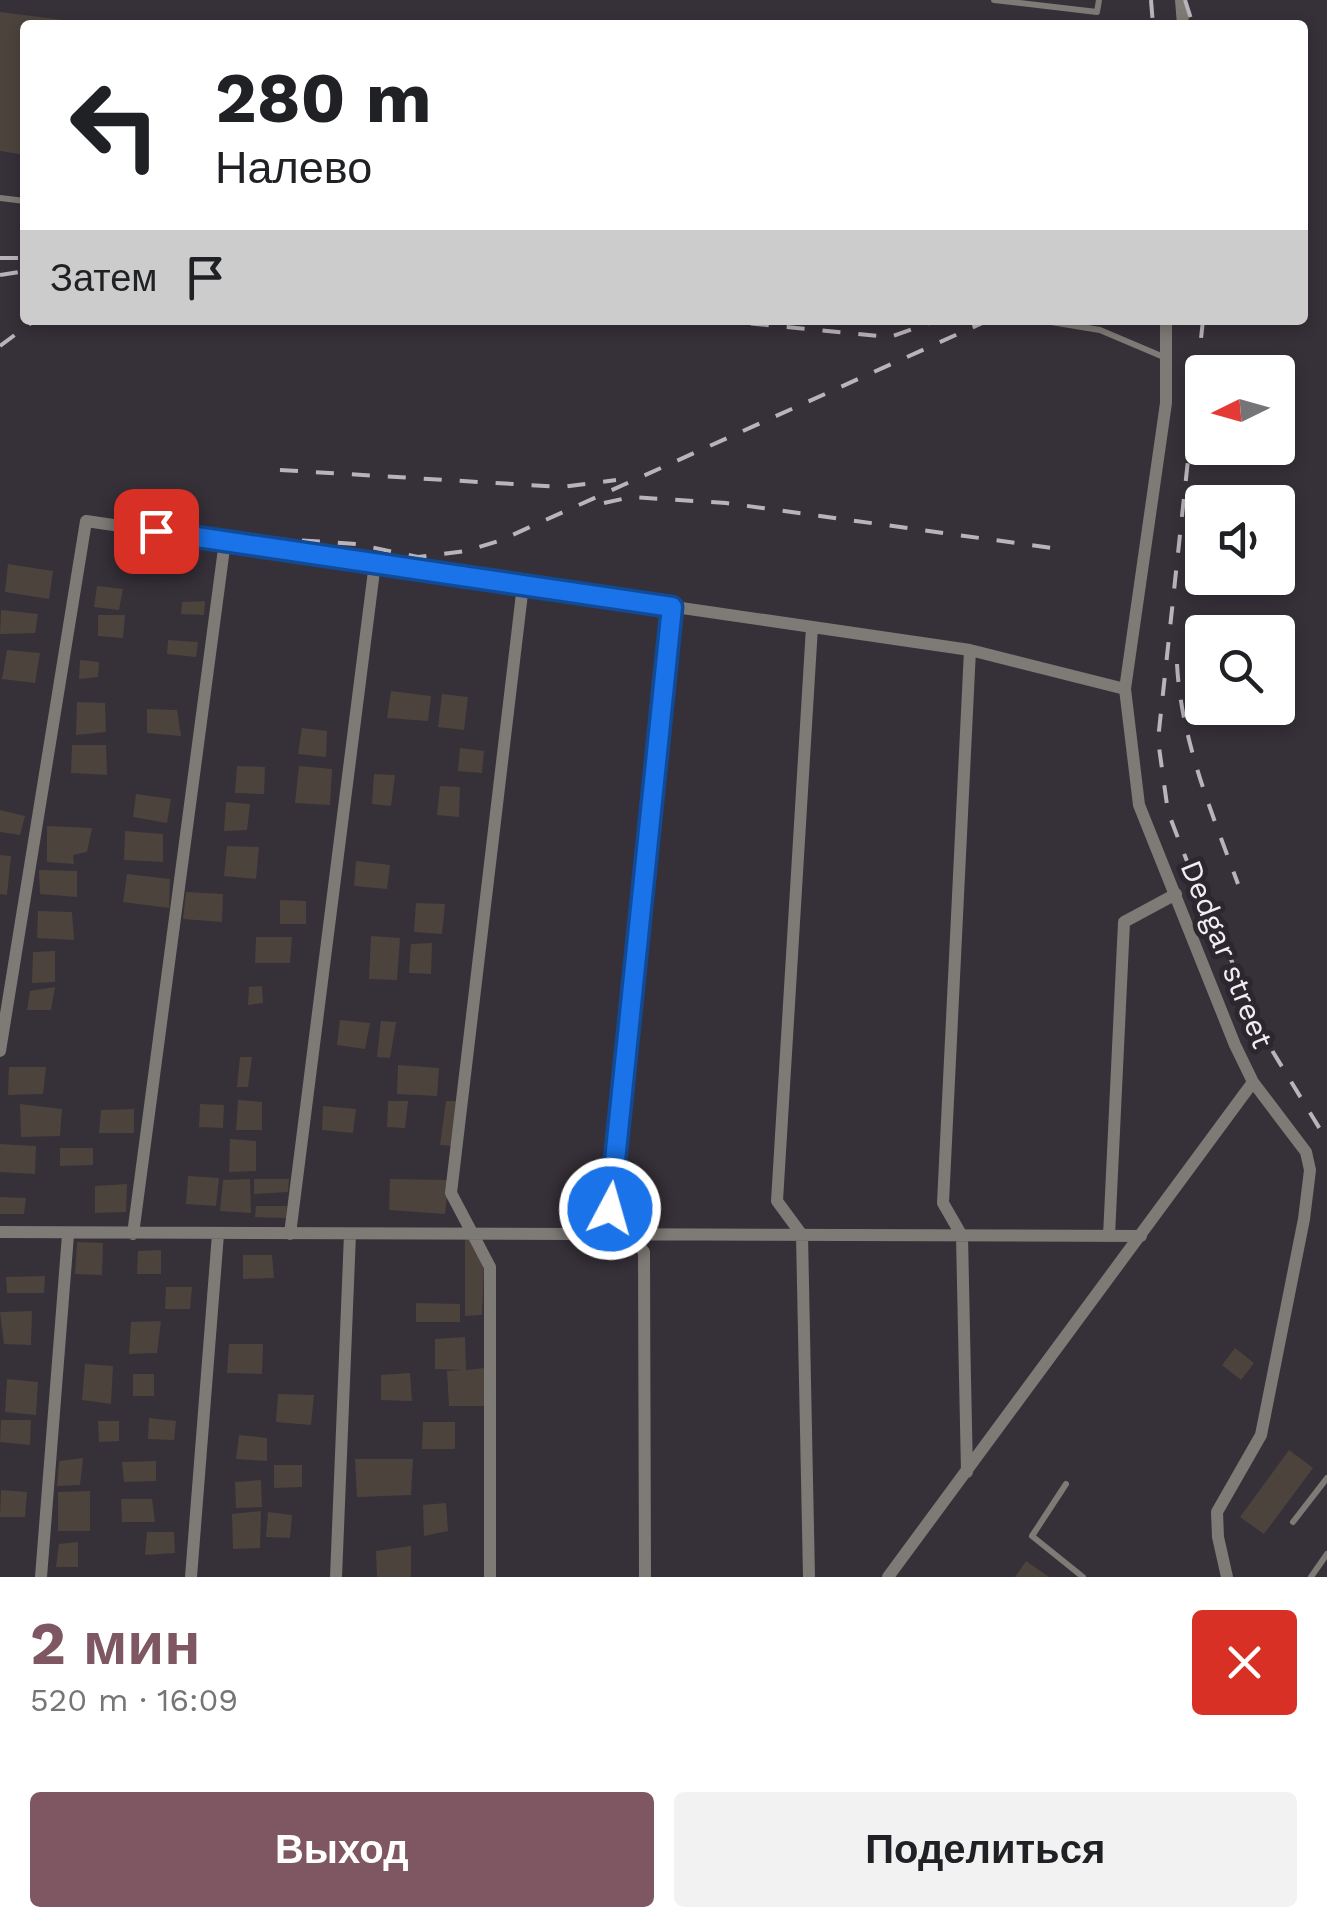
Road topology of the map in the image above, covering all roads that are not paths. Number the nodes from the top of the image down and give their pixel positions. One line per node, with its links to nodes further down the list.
1 (994, 0): 2 (lane)
2 (1099, 0)
3 (1081, 325): 5 (lane)
4 (1166, 325): 5 (street, Dedgar street)
5 (1167, 359): 12 (street, Dedgar street)
6 (225, 542): 7 (street); 14 (street); 17 (street)
7 (375, 563): 8 (street); 19 (street)
8 (522, 585): 9 (street); 21 (street)
9 (672, 607): 10 (street); 23 (street)
10 (812, 627): 11 (street); 24 (street)
11 (970, 650): 12 (street); 25 (street)
12 (1125, 689): 13 (street, Dedgar street)
13 (1176, 894): 15 (street, Dedgar street); 26 (street)
14 (0, 1051)
15 (1253, 1082): 27 (street); 42 (street, Dedgar street)
16 (0, 1232): 22 (street)
17 (133, 1234): 18 (street); 22 (street)
18 (218, 1234): 19 (street); 35 (street)
19 (290, 1234): 20 (street)
20 (350, 1234): 21 (street); 36 (street)
21 (475, 1234): 23 (street); 37 (street)
22 (68, 1235): 34 (street)
23 (628, 1235): 24 (street); 38 (street)
24 (802, 1235): 25 (street); 39 (street)
25 (962, 1236): 26 (street); 28 (street)
26 (1109, 1236): 27 (street)
27 (1142, 1236): 28 (street)
28 (966, 1472): 40 (street)
29 (1327, 1479): 31 (lane)
30 (1066, 1484): 41 (lane)
31 (1293, 1522)
32 (1327, 1554): 33 (lane)
33 (1314, 1576)
34 (40, 1577)
35 (192, 1577)
36 (336, 1577)
37 (490, 1577)
38 (645, 1577)
39 (808, 1577)
40 (888, 1577)
41 (1083, 1577)
42 (1227, 1577)

